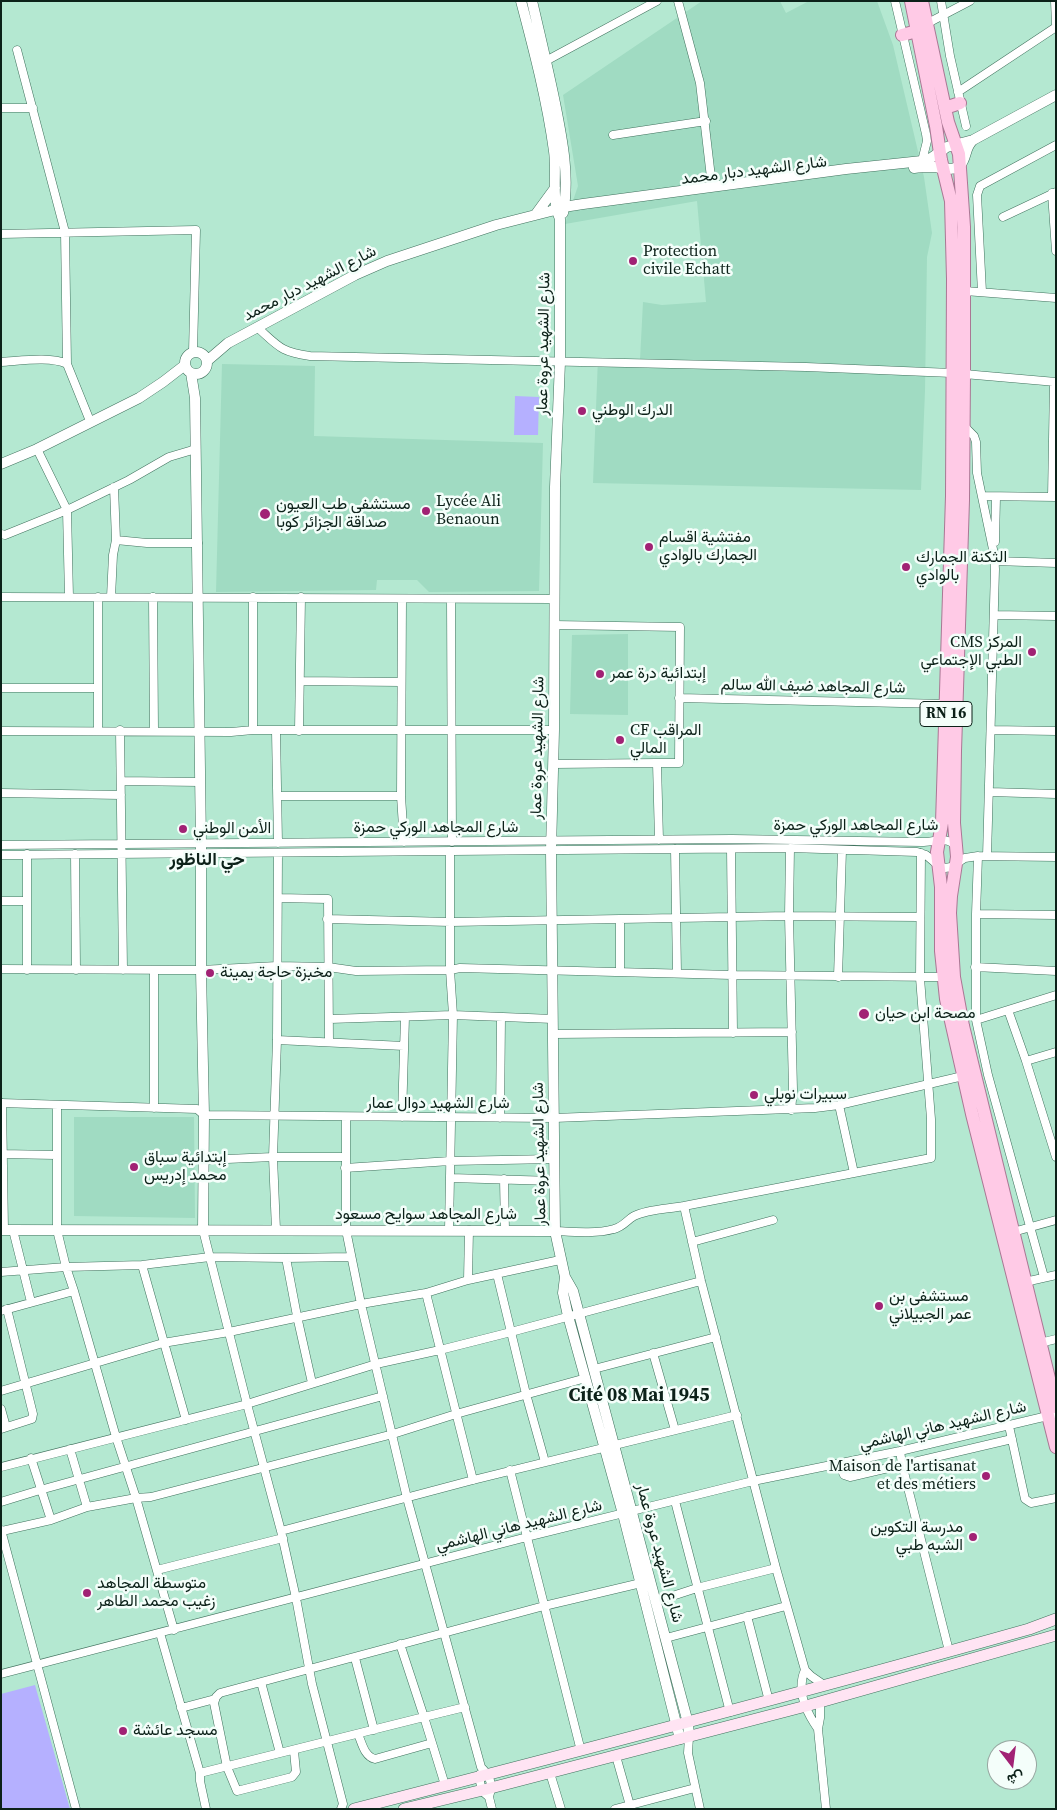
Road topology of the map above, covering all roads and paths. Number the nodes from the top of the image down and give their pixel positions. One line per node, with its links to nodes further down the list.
1 (521, 1): 16 (street, شارع الشهيد عروة عمار)
2 (532, 1): 16 (street, شارع الشهيد عروة عمار)
3 (657, 1): 16 (street)
4 (678, 1): 23 (street)
5 (895, 1): 14 (street)
6 (911, 1): 13 (main road, RN 16)
7 (922, 1): 13 (main road, RN 16)
8 (942, 1): 11 (street)
9 (970, 1): 11 (street)
10 (1055, 1): 12 (street)
11 (943, 14): 13 (street); 19 (street)
12 (1056, 25): 19 (street)
13 (922, 27): 14 (main road); 17 (main road, RN 16); 22 (main road, RN 16)
14 (902, 35): 17 (street)
15 (18, 50): 21 (street)
16 (542, 63): 35 (street, شارع الشهيد عروة عمار)
17 (923, 93): 29 (main road, RN 16); 30 (street)
18 (1056, 95): 26 (street, شارع الشهيد دبار محمد)
19 (959, 97): 22 (main road); 24 (street)
20 (1, 108): 21 (street)
21 (33, 108): 41 (street)
22 (945, 108): 27 (main road, RN 16)
23 (706, 121): 25 (street); 34 (street)
24 (966, 126)
25 (613, 135)
26 (973, 140): 27 (street, شارع الشهيد دبار محمد); 31 (street)
27 (956, 144): 29 (street, شارع الشهيد دبار محمد); 31 (main road, RN 16)
28 (1056, 145): 45 (street)
29 (940, 152): 30 (street, شارع الشهيد دبار محمد); 33 (main road, RN 16)
30 (922, 161): 32 (street, شارع الشهيد دبار محمد)
31 (960, 165): 33 (street, شارع الشهيد دبار محمد); 44 (main road, RN 16)
32 (881, 168): 33 (street, شارع الشهيد دبار محمد); 34 (street, شارع الشهيد دبار محمد); 38 (street, شارع الشهيد دبار محمد)
33 (943, 169): 55 (main road, RN 16)
34 (712, 186): 37 (street, شارع الشهيد دبار محمد)
35 (560, 187): 37 (street); 38 (street, شارع الشهيد عروة عمار); 39 (street)
36 (1054, 193): 40 (street); 43 (street)
37 (583, 204): 38 (street, شارع الشهيد دبار محمد)
38 (559, 212): 39 (street, شارع الشهيد دبار محمد); 52 (street, شارع الشهيد عروة عمار)
39 (536, 214): 47 (street, شارع الشهيد دبار محمد)
40 (1003, 217)
41 (65, 232): 42 (street); 49 (street); 53 (street)
42 (1, 234)
43 (1056, 251)
44 (965, 291): 45 (street); 55 (main road, RN 16)
45 (982, 292): 46 (street)
46 (1056, 298)
47 (258, 328): 48 (street, شارع الشهيد دبار محمد); 52 (street)
48 (228, 344): 49 (street); 50 (street)
49 (195, 351): 50 (street); 54 (street)
50 (208, 361): 54 (street)
51 (1, 362): 53 (street)
52 (560, 362): 55 (street); 82 (street, شارع الشهيد عروة عمار)
53 (67, 364): 57 (street)
54 (192, 371): 57 (street); 60 (street)
55 (958, 373): 56 (street); 58 (main road, RN 16); 91 (main road, RN 16)
56 (1055, 382): 65 (street)
57 (90, 421): 59 (street)
58 (963, 425): 63 (street); 120 (main road, RN 16)
59 (37, 449): 61 (street); 66 (street)
60 (196, 449): 62 (street); 69 (street)
61 (1, 464)
62 (114, 487): 66 (street); 68 (street)
63 (982, 496): 64 (street); 70 (street)
64 (996, 497): 65 (street); 70 (street)
65 (1054, 497)
66 (67, 510): 67 (street); 73 (street)
67 (1, 534)
68 (116, 540): 69 (street); 75 (street)
69 (198, 543): 77 (street)
70 (995, 558): 71 (street); 83 (street)
71 (1056, 563)
72 (1, 597): 73 (street)
73 (68, 597): 74 (street)
74 (98, 597): 75 (street); 89 (street)
75 (112, 597): 76 (street)
76 (153, 597): 77 (street); 98 (street)
77 (198, 597): 78 (street); 99 (street)
78 (253, 597): 79 (street); 94 (street)
79 (301, 597): 80 (street); 86 (street)
80 (402, 599): 81 (street); 87 (street)
81 (451, 599): 82 (street); 103 (street)
82 (554, 599): 85 (street, شارع الشهيد عروة عمار)
83 (994, 615): 84 (street); 96 (street)
84 (1056, 616)
85 (554, 625): 90 (street); 95 (street, شارع الشهيد عروة عمار)
86 (300, 681): 87 (street); 101 (street)
87 (401, 682): 102 (street)
88 (1, 688): 89 (street)
89 (98, 688): 92 (street)
90 (679, 698): 91 (street, شارع المجاهد ضيف الله سالم); 105 (street)
91 (946, 704): 116 (main road, RN 16)
92 (98, 730): 93 (street); 97 (street)
93 (120, 730): 98 (street); 107 (street)
94 (253, 730): 99 (street); 100 (street)
95 (554, 730): 103 (street); 106 (street, شارع الشهيد عروة عمار)
96 (992, 730): 104 (street); 109 (street)
97 (1, 731)
98 (154, 731): 99 (street)
99 (200, 731): 108 (street)
100 (276, 731): 101 (street); 113 (street)
101 (299, 731): 102 (street)
102 (401, 731): 103 (street); 114 (street)
103 (451, 731): 118 (street)
104 (1056, 731)
105 (658, 763): 106 (street); 115 (street)
106 (553, 764): 123 (street, شارع الشهيد عروة عمار)
107 (121, 781): 108 (street); 112 (street)
108 (200, 782): 126 (street)
109 (990, 792): 111 (street); 137 (street)
110 (1, 793): 112 (street)
111 (1056, 794)
112 (121, 795): 122 (street)
113 (278, 796): 114 (street); 119 (street)
114 (401, 796): 117 (street)
115 (659, 840): 116 (street, شارع المجاهد الوركي حمزة); 123 (street, شارع المجاهد الوركي حمزة)
116 (938, 841): 120 (street, شارع المجاهد الوركي حمزة); 141 (main road, RN 16)
117 (404, 842): 118 (street, شارع المجاهد الوركي حمزة); 119 (street, شارع المجاهد الوركي حمزة)
118 (452, 842): 123 (street, شارع المجاهد الوركي حمزة)
119 (278, 843): 126 (street, شارع المجاهد الوركي حمزة)
120 (956, 844): 138 (street, شارع المجاهد الوركي حمزة); 140 (main road, RN 16)
121 (1, 845): 122 (street, شارع المجاهد الوركي حمزة)
122 (122, 845): 126 (street, شارع المجاهد الوركي حمزة); 133 (street)
123 (551, 846): 127 (street, شارع المجاهد الوركي حمزة); 129 (street, شارع المجاهد الوركي حمزة); 154 (street, شارع الشهيد عروة عمار)
124 (731, 848): 125 (street, شارع المجاهد الوركي حمزة); 127 (street, شارع المجاهد الوركي حمزة); 150 (street)
125 (790, 848): 128 (street, شارع المجاهد الوركي حمزة); 147 (street)
126 (201, 849): 133 (street, شارع المجاهد الوركي حمزة); 134 (street, شارع المجاهد الوركي حمزة); 164 (street)
127 (675, 850): 152 (street)
128 (842, 850): 130 (street, شارع المجاهد الوركي حمزة); 148 (street)
129 (450, 852): 134 (street, شارع المجاهد الوركي حمزة); 155 (street)
130 (921, 853): 141 (street, شارع المجاهد الوركي حمزة); 149 (street)
131 (27, 854): 132 (street, شارع المجاهد الوركي حمزة); 135 (street, شارع المجاهد الوركي حمزة); 144 (street)
132 (75, 854): 133 (street, شارع المجاهد الوركي حمزة); 161 (street)
133 (122, 854): 162 (street)
134 (278, 854): 142 (street)
135 (1, 855)
136 (978, 856): 137 (street); 138 (street); 145 (street)
137 (987, 856): 139 (street)
138 (968, 858): 140 (street)
139 (1056, 858)
140 (956, 864): 141 (street); 231 (main road, RN 16)
141 (939, 866): 173 (main road, RN 16)
142 (278, 898): 151 (street); 156 (street)
143 (1, 901): 144 (street)
144 (27, 901): 160 (street)
145 (976, 914): 146 (street); 158 (street)
146 (1056, 915)
147 (789, 916): 148 (street); 150 (street); 171 (street)
148 (840, 917): 149 (street); 172 (street)
149 (919, 917): 174 (street)
150 (732, 918): 152 (street); 170 (street)
151 (327, 919): 155 (street); 157 (street)
152 (675, 919): 153 (street); 169 (street)
153 (620, 920): 154 (street); 168 (street)
154 (551, 921): 155 (street); 166 (street, شارع الشهيد عروة عمار)
155 (450, 922): 165 (street)
156 (277, 966): 157 (street); 164 (street); 186 (street)
157 (328, 967): 165 (street); 181 (street)
158 (975, 968): 167 (street); 182 (street)
159 (1, 969): 160 (street)
160 (27, 970): 161 (street)
161 (76, 970): 162 (street)
162 (123, 970): 163 (street)
163 (154, 970): 164 (street); 196 (street)
164 (201, 970): 198 (street)
165 (450, 970): 166 (street); 177 (street)
166 (553, 970): 168 (street); 180 (street, شارع الشهيد عروة عمار)
167 (1056, 971)
168 (620, 972): 169 (street)
169 (677, 973): 170 (street)
170 (732, 975): 171 (street); 184 (street)
171 (790, 976): 172 (street); 183 (street)
172 (838, 977): 174 (street)
173 (942, 977): 174 (street); 191 (main road, RN 16)
174 (920, 978): 192 (street)
175 (1056, 995): 176 (street)
176 (1008, 1010): 182 (street); 190 (street)
177 (453, 1015): 178 (street); 179 (street); 202 (street)
178 (405, 1017): 181 (street); 188 (street)
179 (501, 1017): 180 (street); 203 (street)
180 (553, 1018): 185 (street, شارع الشهيد عروة عمار)
181 (330, 1019): 187 (street)
182 (976, 1020): 221 (street)
183 (792, 1032): 184 (street); 197 (street)
184 (733, 1033): 185 (street)
185 (553, 1034): 204 (street, شارع الشهيد عروة عمار)
186 (277, 1040): 187 (street); 199 (street)
187 (329, 1042): 188 (street)
188 (404, 1046): 201 (street)
189 (1056, 1052): 190 (street)
190 (1026, 1061): 209 (street)
191 (964, 1076): 192 (street, شارع الشهيد دوال عمار); 270 (main road, RN 16)
192 (928, 1085): 195 (street, شارع الشهيد دوال عمار); 214 (street, شارع المجاهد سوايح مسعود)
193 (2, 1103): 194 (street, شارع الشهيد دوال عمار); 205 (street)
194 (57, 1104): 196 (street, شارع الشهيد دوال عمار); 206 (street)
195 (839, 1105): 197 (street, شارع الشهيد دوال عمار); 214 (street)
196 (154, 1108): 198 (street, شارع الشهيد دوال عمار)
197 (791, 1110): 204 (street, شارع الشهيد دوال عمار)
198 (204, 1115): 199 (street, شارع الشهيد دوال عمار); 211 (street)
199 (274, 1115): 200 (street, شارع الشهيد دوال عمار); 207 (street)
200 (346, 1117): 201 (street, شارع الشهيد دوال عمار); 208 (street)
201 (402, 1117): 202 (street, شارع الشهيد دوال عمار)
202 (451, 1118): 203 (street, شارع الشهيد دوال عمار); 212 (street)
203 (500, 1118): 204 (street, شارع الشهيد دوال عمار)
204 (554, 1118): 210 (street, شارع الشهيد عروة عمار)
205 (2, 1154): 206 (street); 222 (street)
206 (56, 1155): 223 (street)
207 (273, 1157): 208 (street); 211 (street); 225 (street)
208 (345, 1157): 213 (street)
209 (1056, 1157)
210 (554, 1159): 212 (street); 217 (street, شارع الشهيد عروة عمار)
211 (204, 1160): 224 (street)
212 (450, 1160): 213 (street); 215 (street)
213 (345, 1168): 226 (street)
214 (854, 1173): 218 (street, شارع المجاهد سوايح مسعود)
215 (450, 1178): 216 (street); 227 (street)
216 (504, 1179): 217 (street); 229 (street)
217 (554, 1181): 230 (street, شارع الشهيد عروة عمار)
218 (684, 1206): 230 (street, شارع المجاهد سوايح مسعود); 232 (street)
219 (773, 1220): 232 (street)
220 (1056, 1220): 221 (street)
221 (1030, 1228): 231 (street); 243 (street)
222 (6, 1230): 223 (street, شارع المجاهد سوايح مسعود); 239 (street)
223 (57, 1230): 224 (street, شارع المجاهد سوايح مسعود); 238 (street)
224 (203, 1230): 225 (street, شارع المجاهد سوايح مسعود); 233 (street)
225 (276, 1230): 226 (street, شارع المجاهد سوايح مسعود)
226 (346, 1230): 227 (street, شارع المجاهد سوايح مسعود); 234 (street)
227 (449, 1230): 228 (street, شارع المجاهد سوايح مسعود)
228 (469, 1230): 229 (street, شارع المجاهد سوايح مسعود); 245 (street)
229 (505, 1230): 230 (street, شارع المجاهد سوايح مسعود)
230 (555, 1231): 236 (street, شارع الشهيد عروة عمار)
231 (1013, 1232): 247 (main road, RN 16)
232 (692, 1242): 246 (street)
233 (210, 1257): 235 (street); 237 (street); 256 (street)
234 (351, 1257): 235 (street); 251 (street)
235 (286, 1258): 254 (street)
236 (560, 1260): 241 (street); 244 (street, شارع الشهيد عروة عمار)
237 (142, 1265): 238 (street); 260 (street)
238 (66, 1267): 239 (street); 248 (street)
239 (22, 1270): 240 (street); 250 (street)
240 (1, 1272)
241 (496, 1274): 245 (street); 257 (street)
242 (1056, 1275): 243 (street)
243 (1044, 1277): 247 (street)
244 (565, 1278): 253 (street, شارع الشهيد عروة عمار); 255 (street, شارع الشهيد عروة عمار)
245 (468, 1280): 249 (street)
246 (701, 1281): 253 (street); 258 (street)
247 (1025, 1282): 261 (main road, RN 16)
248 (74, 1291): 250 (street); 264 (street)
249 (426, 1293): 251 (street); 262 (street)
250 (31, 1302): 252 (street)
251 (360, 1304): 254 (street); 265 (street)
252 (4, 1310): 269 (street)
253 (580, 1313): 255 (street); 266 (street, شارع الشهيد عروة عمار)
254 (296, 1316): 256 (street); 268 (street)
255 (568, 1316): 257 (street); 267 (street, شارع الشهيد عروة عمار)
256 (230, 1332): 260 (street); 274 (street)
257 (510, 1332): 262 (street); 272 (street)
258 (716, 1337): 263 (street); 278 (street)
259 (1056, 1339): 261 (street)
260 (163, 1343): 264 (street); 279 (street)
261 (1040, 1343): 270 (main road, RN 16)
262 (440, 1350): 265 (street); 277 (street)
263 (653, 1354): 266 (street); 283 (street)
264 (95, 1363): 269 (street); 285 (street)
265 (376, 1364): 268 (street); 273 (street)
266 (594, 1369): 287 (street, شارع الشهيد عروة عمار)
267 (586, 1378): 272 (street); 287 (street, شارع الشهيد عروة عمار)
268 (312, 1383): 274 (street)
269 (26, 1384): 271 (street); 281 (street)
270 (1045, 1386): 276 (main road, RN 16)
271 (1, 1391)
272 (526, 1394): 277 (street); 292 (street)
273 (383, 1396): 282 (street); 284 (street)
274 (247, 1404): 279 (street); 282 (street)
275 (1, 1409): 281 (street)
276 (1053, 1413): 280 (street, شارع الشهيد هاني الهاشمي); 288 (main road, RN 16)
277 (456, 1414): 284 (street); 300 (street)
278 (737, 1415): 283 (street); 301 (street)
279 (186, 1420): 285 (street)
280 (1008, 1426): 286 (street); 290 (street, شارع الشهيد هاني الهاشمي)
281 (4, 1428)
282 (255, 1430): 296 (street); 297 (street)
283 (675, 1430): 287 (street)
284 (393, 1434): 297 (street); 304 (street)
285 (116, 1438): 289 (street); 296 (street)
286 (1012, 1439): 294 (street); 305 (street)
287 (610, 1447): 292 (street); 309 (street, شارع الشهيد عروة عمار)
288 (1056, 1447)
289 (70, 1449): 291 (street); 299 (street)
290 (900, 1451): 293 (street, شارع الشهيد هاني الهاشمي); 294 (street)
291 (32, 1458): 295 (street); 302 (street)
292 (545, 1462): 298 (street)
293 (839, 1464): 294 (street); 301 (street, شارع الشهيد هاني الهاشمي)
294 (902, 1464): 332 (street)
295 (1, 1466)
296 (125, 1467): 299 (street); 303 (street)
297 (264, 1468): 303 (street); 312 (street)
298 (510, 1470): 300 (street); 313 (street)
299 (78, 1480): 302 (street); 308 (street)
300 (473, 1480): 304 (street)
301 (753, 1481): 306 (street, شارع الشهيد هاني الهاشمي); 315 (street)
302 (40, 1490): 307 (street); 310 (street)
303 (136, 1498): 308 (street); 316 (street)
304 (407, 1498): 312 (street); 314 (street)
305 (1056, 1498)
306 (674, 1501): 309 (street, شارع الشهيد هاني الهاشمي); 318 (street)
307 (1, 1502)
308 (87, 1507): 310 (street)
309 (628, 1512): 313 (street, شارع الشهيد هاني الهاشمي); 317 (street, شارع الشهيد عروة عمار); 320 (street, شارع الشهيد عروة عمار)
310 (51, 1520): 311 (street)
311 (1, 1530): 334 (street)
312 (282, 1534): 316 (street); 319 (street)
313 (527, 1537): 314 (street, شارع الشهيد هاني الهاشمي); 321 (street)
314 (424, 1565): 319 (street, شارع الشهيد هاني الهاشمي); 328 (street)
315 (776, 1568): 318 (street); 322 (street)
316 (156, 1570): 326 (street)
317 (641, 1583): 321 (street); 350 (street, شارع الشهيد عروة عمار)
318 (697, 1588): 320 (street); 325 (street)
319 (296, 1598): 326 (street, شارع الشهيد هاني الهاشمي); 335 (street)
320 (657, 1601): 330 (street, شارع الشهيد عروة عمار)
321 (544, 1606): 328 (street); 358 (street)
322 (786, 1606): 323 (street); 336 (street)
323 (747, 1616): 325 (street); 342 (street)
324 (1056, 1619): 332 (main road)
325 (707, 1627): 330 (street); 347 (street)
326 (174, 1630): 327 (street, شارع الشهيد هاني الهاشمي)
327 (160, 1633): 334 (street, شارع الشهيد هاني الهاشمي); 346 (street)
328 (445, 1633): 331 (street); 345 (street)
329 (1056, 1635): 343 (main road)
330 (666, 1638): 349 (street, شارع الشهيد عروة عمار)
331 (400, 1644): 333 (street); 348 (street)
332 (949, 1651): 339 (main road)
333 (355, 1658): 335 (street); 352 (street)
334 (38, 1664): 337 (street, شارع الشهيد هاني الهاشمي); 370 (street)
335 (308, 1669): 338 (street); 355 (street)
336 (806, 1670): 339 (street); 340 (street)
337 (1, 1674)
338 (261, 1682): 341 (street); 359 (street)
339 (824, 1685): 340 (main road)
340 (802, 1691): 342 (main road); 344 (street)
341 (215, 1699): 346 (street); 361 (street)
342 (769, 1701): 347 (main road)
343 (820, 1702): 344 (main road); 351 (street)
344 (806, 1706): 351 (street); 354 (main road)
345 (465, 1707): 348 (street); 363 (street)
346 (181, 1708): 362 (street)
347 (730, 1712): 349 (main road)
348 (424, 1717): 352 (street); 356 (street)
349 (688, 1723): 350 (main road); 354 (street, شارع الشهيد عروة عمار)
350 (677, 1726): 354 (street, شارع الشهيد عروة عمار); 358 (main road)
351 (818, 1729): 378 (street)
352 (374, 1730): 353 (street)
353 (358, 1734): 355 (street); 356 (street)
354 (685, 1738): 360 (main road); 366 (street, شارع الشهيد عروة عمار)
355 (327, 1741): 357 (street); 368 (street)
356 (432, 1743): 365 (street)
357 (294, 1751): 359 (street); 361 (street)
358 (580, 1751): 363 (main road)
359 (280, 1753): 361 (street)
360 (616, 1756): 364 (main road); 369 (street)
361 (227, 1767): 362 (street)
362 (200, 1773): 371 (street)
363 (483, 1773): 365 (main road); 367 (street)
364 (550, 1773): 367 (main road); 375 (street)
365 (445, 1786): 372 (main road)
366 (695, 1788): 369 (street); 377 (street, شارع الشهيد عروة عمار)
367 (488, 1792): 373 (main road); 374 (street)
368 (344, 1807)
369 (630, 1807): 376 (street)
370 (76, 1809)
371 (206, 1809)
372 (354, 1809)
373 (404, 1809)
374 (492, 1809)
375 (561, 1809)
376 (615, 1809)
377 (700, 1809)
378 (826, 1809)

